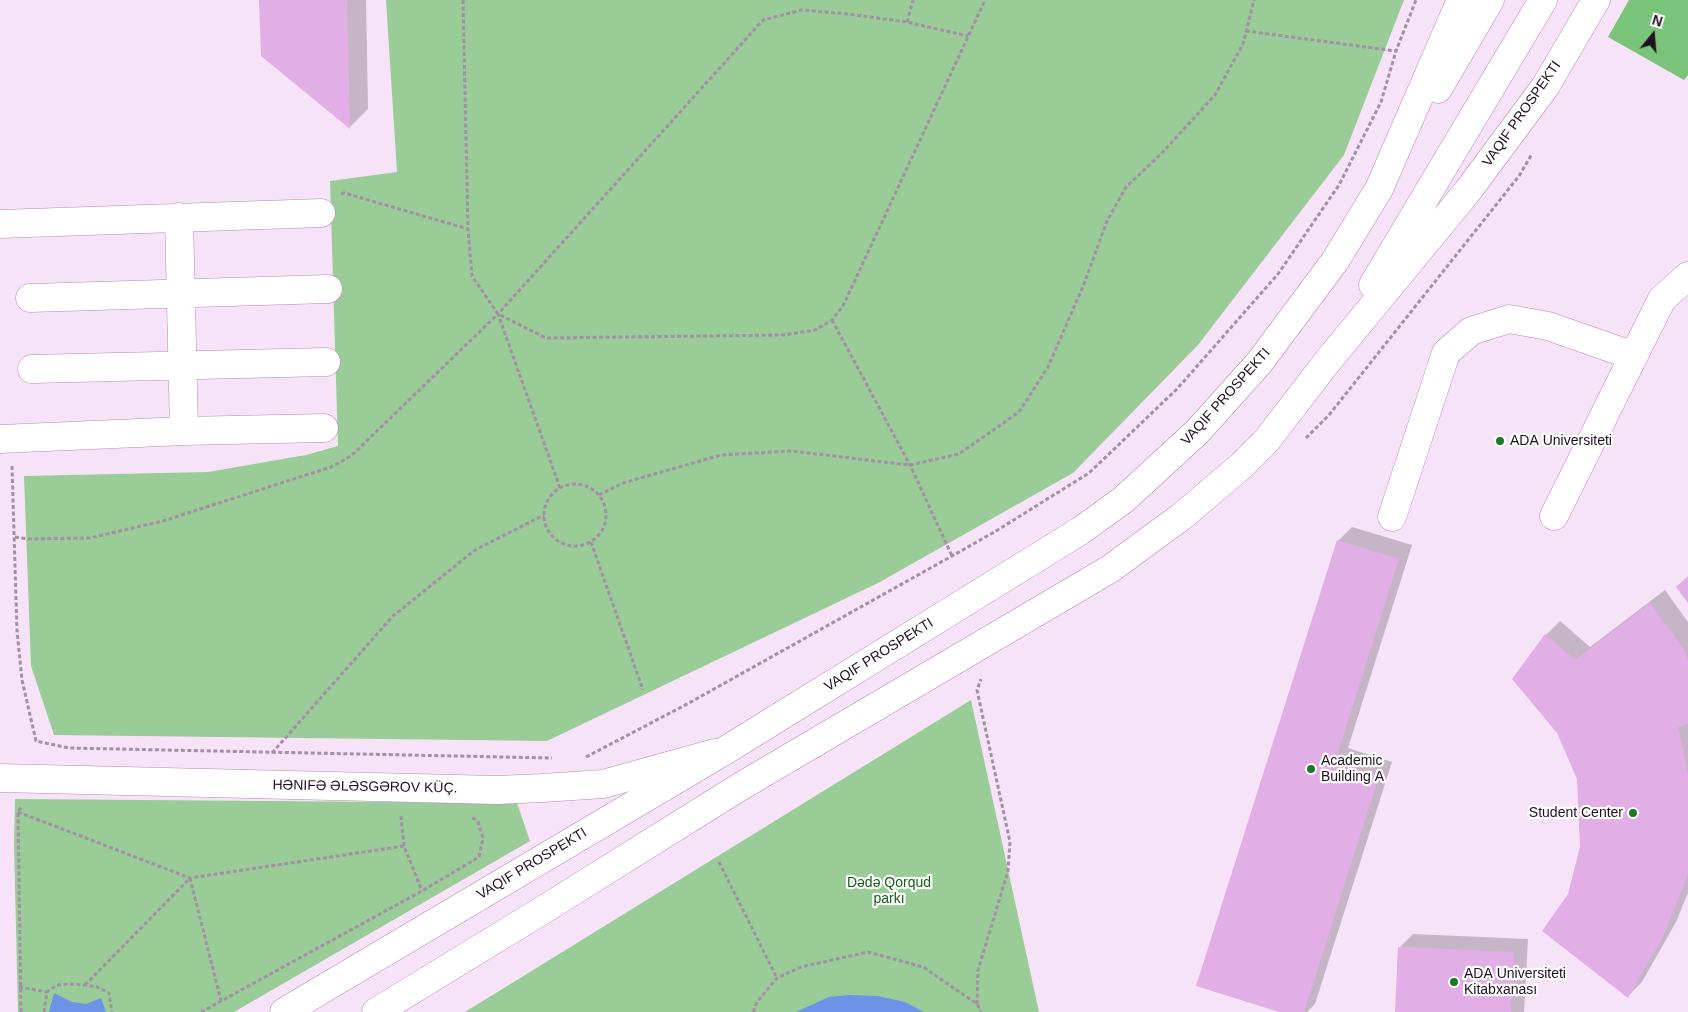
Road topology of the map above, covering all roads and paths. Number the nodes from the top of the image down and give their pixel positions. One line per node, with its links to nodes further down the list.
1 (463, 0): 18 (path)
2 (913, 0): 10 (path)
3 (985, 0): 12 (path)
4 (1254, 0): 11 (path)
5 (1416, 0): 13 (path)
6 (1461, 0): 14 (main road, VAQIF PROSPEKTI)
7 (1490, 0): 14 (main road, VAQIF PROSPEKTI)
8 (1543, 0): 27 (main road, VAQIF PROSPEKTI)
9 (1596, 0): 27 (main road, VAQIF PROSPEKTI)
10 (908, 22): 12 (path); 23 (path)
11 (1246, 31): 13 (path); 34 (path)
12 (968, 36): 24 (path)
13 (1396, 51): 42 (path)
14 (1379, 189): 45 (main road, VAQIF PROSPEKTI)
15 (321, 213): 16 (main road); 18 (path)
16 (179, 217): 17 (main road); 21 (main road)
17 (0, 224)
18 (468, 228): 23 (path)
19 (1688, 276): 25 (main road)
20 (328, 289): 21 (main road)
21 (181, 294): 22 (main road); 28 (main road)
22 (30, 298)
23 (498, 314): 24 (path); 35 (path); 40 (path)
24 (832, 320): 34 (path)
25 (1634, 356): 38 (main road); 39 (main road)
26 (326, 362): 28 (main road)
27 (1327, 362): 69 (main road, VAQIF PROSPEKTI)
28 (182, 366): 29 (main road); 31 (main road)
29 (32, 369)
30 (324, 428): 31 (main road)
31 (184, 431): 32 (main road)
32 (0, 440)
33 (12, 465): 40 (path)
34 (910, 465): 36 (path); 42 (path)
35 (560, 488): 36 (path); 37 (path)
36 (599, 495): 41 (path)
37 (544, 515): 41 (path); 46 (path)
38 (1554, 516)
39 (1392, 517)
40 (15, 537): 46 (path)
41 (591, 542): 44 (path)
42 (952, 556): 48 (path)
43 (985, 674): 63 (path)
44 (643, 690)
45 (726, 750): 49 (main road, HƏNIFƏ ƏLƏSGƏROV KÜÇ.); 68 (main road, VAQIF PROSPEKTI)
46 (272, 753): 47 (path)
47 (554, 758)
48 (583, 758)
49 (0, 778)
50 (29, 806): 51 (path)
51 (18, 812): 56 (path); 60 (path)
52 (401, 812): 54 (path)
53 (466, 814): 57 (path)
54 (404, 846): 56 (path); 57 (path)
55 (719, 862): 58 (path)
56 (190, 878): 59 (path); 62 (path)
57 (422, 891): 62 (path)
58 (778, 978): 63 (path); 70 (path)
59 (85, 984): 61 (path); 66 (path)
60 (19, 987): 61 (path); 64 (path)
61 (47, 992): 65 (path)
62 (221, 1001): 67 (path)
63 (977, 1004): 71 (path)
64 (21, 1012)
65 (44, 1012)
66 (112, 1012)
67 (201, 1012)
68 (284, 1012)
69 (376, 1012)
70 (752, 1012)
71 (981, 1012)

